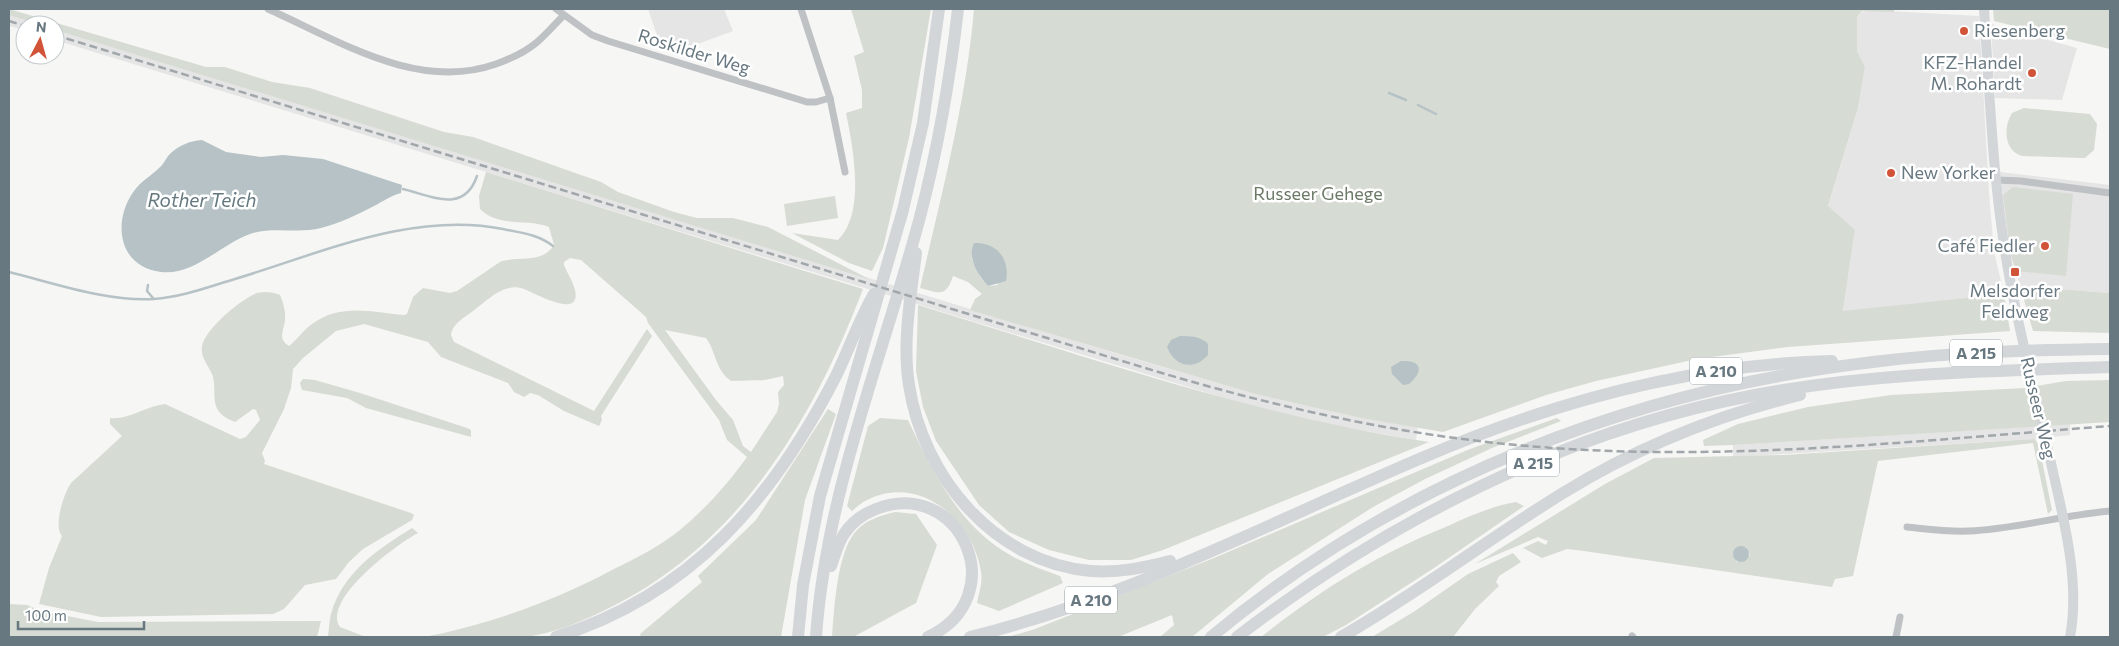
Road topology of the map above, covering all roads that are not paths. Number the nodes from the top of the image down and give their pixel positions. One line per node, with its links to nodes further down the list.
1 (268, 9): 7 (street)
2 (556, 9): 7 (street, Roskilder Weg)
3 (801, 9): 8 (street)
4 (939, 9): 13 (highway)
5 (958, 9): 12 (highway)
6 (1984, 9): 10 (street, Russeer Weg)
7 (563, 16): 8 (street, Roskilder Weg)
8 (830, 98): 9 (street)
9 (845, 172)
10 (1996, 180): 11 (street); 19 (street, Russeer Weg)
11 (2110, 193)
12 (907, 283): 21 (highway); 22 (highway)
13 (877, 294): 24 (highway); 25 (highway)
14 (2110, 348): 15 (highway, A 215)
15 (1874, 362): 21 (highway, A 210); 29 (highway, A 215)
16 (2110, 367): 17 (highway, A 215)
17 (1866, 380): 30 (highway, A 215); 31 (highway, A 210)
18 (2110, 511): 19 (street)
19 (2063, 517): 20 (street); 33 (street, Russeer Weg)
20 (1907, 527)
21 (1208, 552): 28 (highway, A 210)
22 (821, 596): 26 (highway); 27 (highway)
23 (1900, 617): 32 (street)
24 (556, 637)
25 (798, 637)
26 (816, 637)
27 (928, 637)
28 (970, 637)
29 (1211, 637)
30 (1237, 637)
31 (1342, 637)
32 (1896, 637)
33 (2070, 637)

